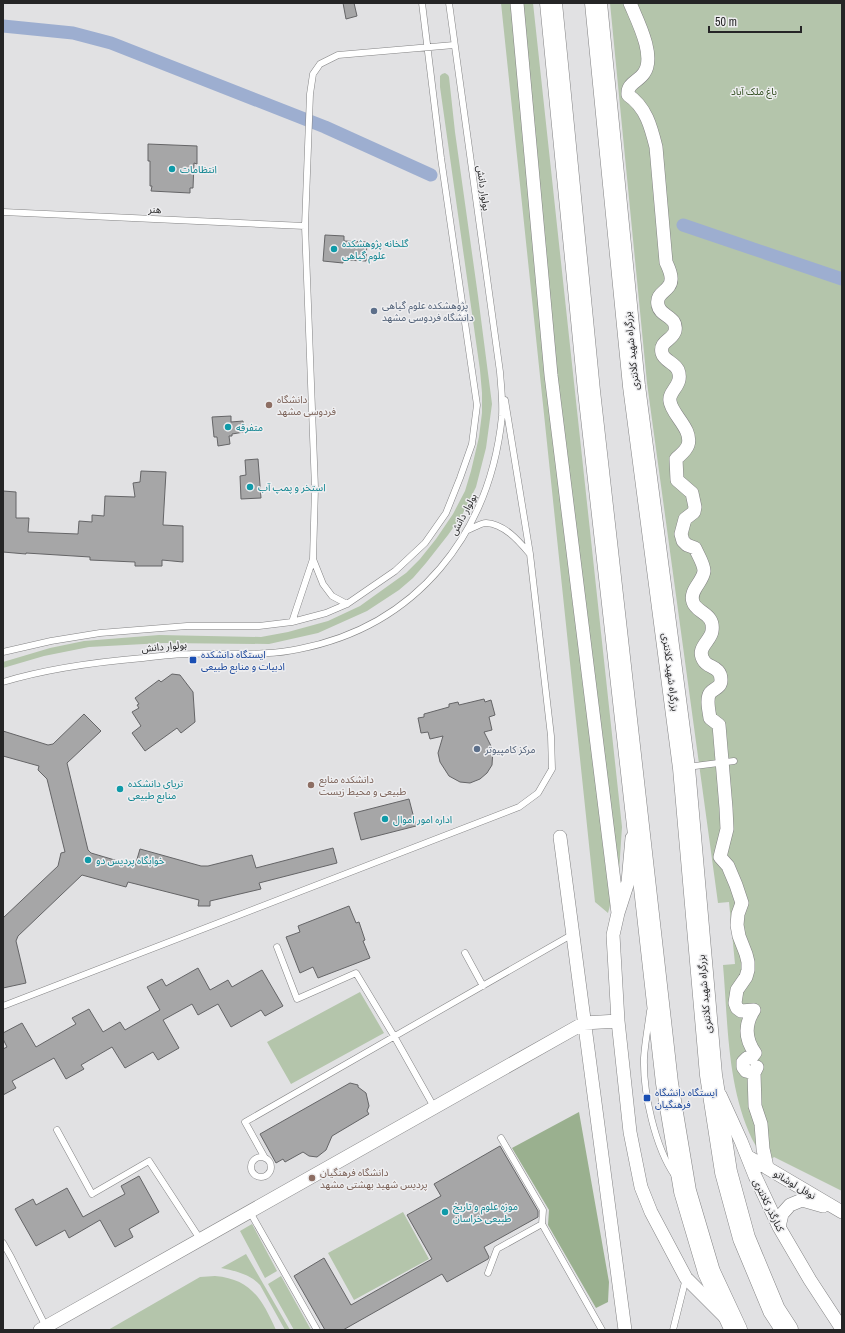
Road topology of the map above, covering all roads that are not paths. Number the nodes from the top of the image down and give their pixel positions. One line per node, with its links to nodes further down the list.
1 (422, 3): 8 (lane, بولوار دانش)
2 (448, 3): 7 (lane, بولوار دانش)
3 (517, 3): 23 (street)
4 (596, 3): 20 (highway, بزرگراه شهید کلانتری)
5 (630, 3): 19 (street)
6 (551, 5): 21 (highway)
7 (454, 45): 8 (lane); 11 (lane, بولوار دانش)
8 (427, 47): 10 (lane); 15 (lane, بولوار دانش)
9 (3, 212): 10 (lane, هنر)
10 (305, 226): 14 (lane)
11 (500, 372): 12 (lane, بولوار دانش); 13 (lane)
12 (468, 530): 13 (lane); 18 (lane, بولوار دانش)
13 (530, 554): 30 (lane)
14 (313, 559): 15 (lane); 16 (lane)
15 (347, 604): 16 (lane, بولوار دانش)
16 (292, 622): 17 (lane, بولوار دانش)
17 (3, 652)
18 (3, 682)
19 (728, 762): 20 (lane); 41 (street)
20 (684, 768): 35 (highway, بزرگراه شهید کلانتری)
21 (635, 804): 23 (street); 27 (highway)
22 (560, 837): 24 (street)
23 (618, 913): 32 (street)
24 (573, 934): 28 (lane); 33 (street)
25 (277, 947): 34 (lane)
26 (465, 953): 28 (lane)
27 (654, 970): 29 (lane); 42 (highway)
28 (483, 986): 34 (lane)
29 (651, 1000)
30 (3, 1006)
31 (650, 1007): 42 (lane)
32 (618, 1021): 33 (street); 50 (street)
33 (584, 1023): 36 (street); 53 (street)
34 (394, 1036): 36 (lane); 40 (lane)
35 (711, 1075): 39 (street, کنارگذر کلانتری); 58 (highway, بزرگراه شهید کلانتری)
36 (434, 1108): 43 (street)
37 (58, 1130): 47 (lane)
38 (501, 1138): 45 (lane)
39 (747, 1156): 41 (street, نوفل لوشاتو); 46 (street, کنارگذر کلانتری)
40 (265, 1158)
41 (766, 1167): 44 (street, نوفل لوشاتو)
42 (685, 1191): 51 (highway)
43 (250, 1212): 47 (street); 55 (lane)
44 (842, 1212): 46 (street, نوفل لوشاتو)
45 (542, 1224): 49 (lane); 56 (lane)
46 (779, 1227): 54 (street, کنارگذر کلانتری)
47 (200, 1239): 52 (street)
48 (3, 1243): 52 (lane)
49 (488, 1273)
50 (686, 1278): 51 (street); 57 (lane)
51 (734, 1327)
52 (43, 1328)
53 (621, 1328)
54 (842, 1328)
55 (317, 1330)
56 (602, 1330)
57 (673, 1330)
58 (787, 1330)

